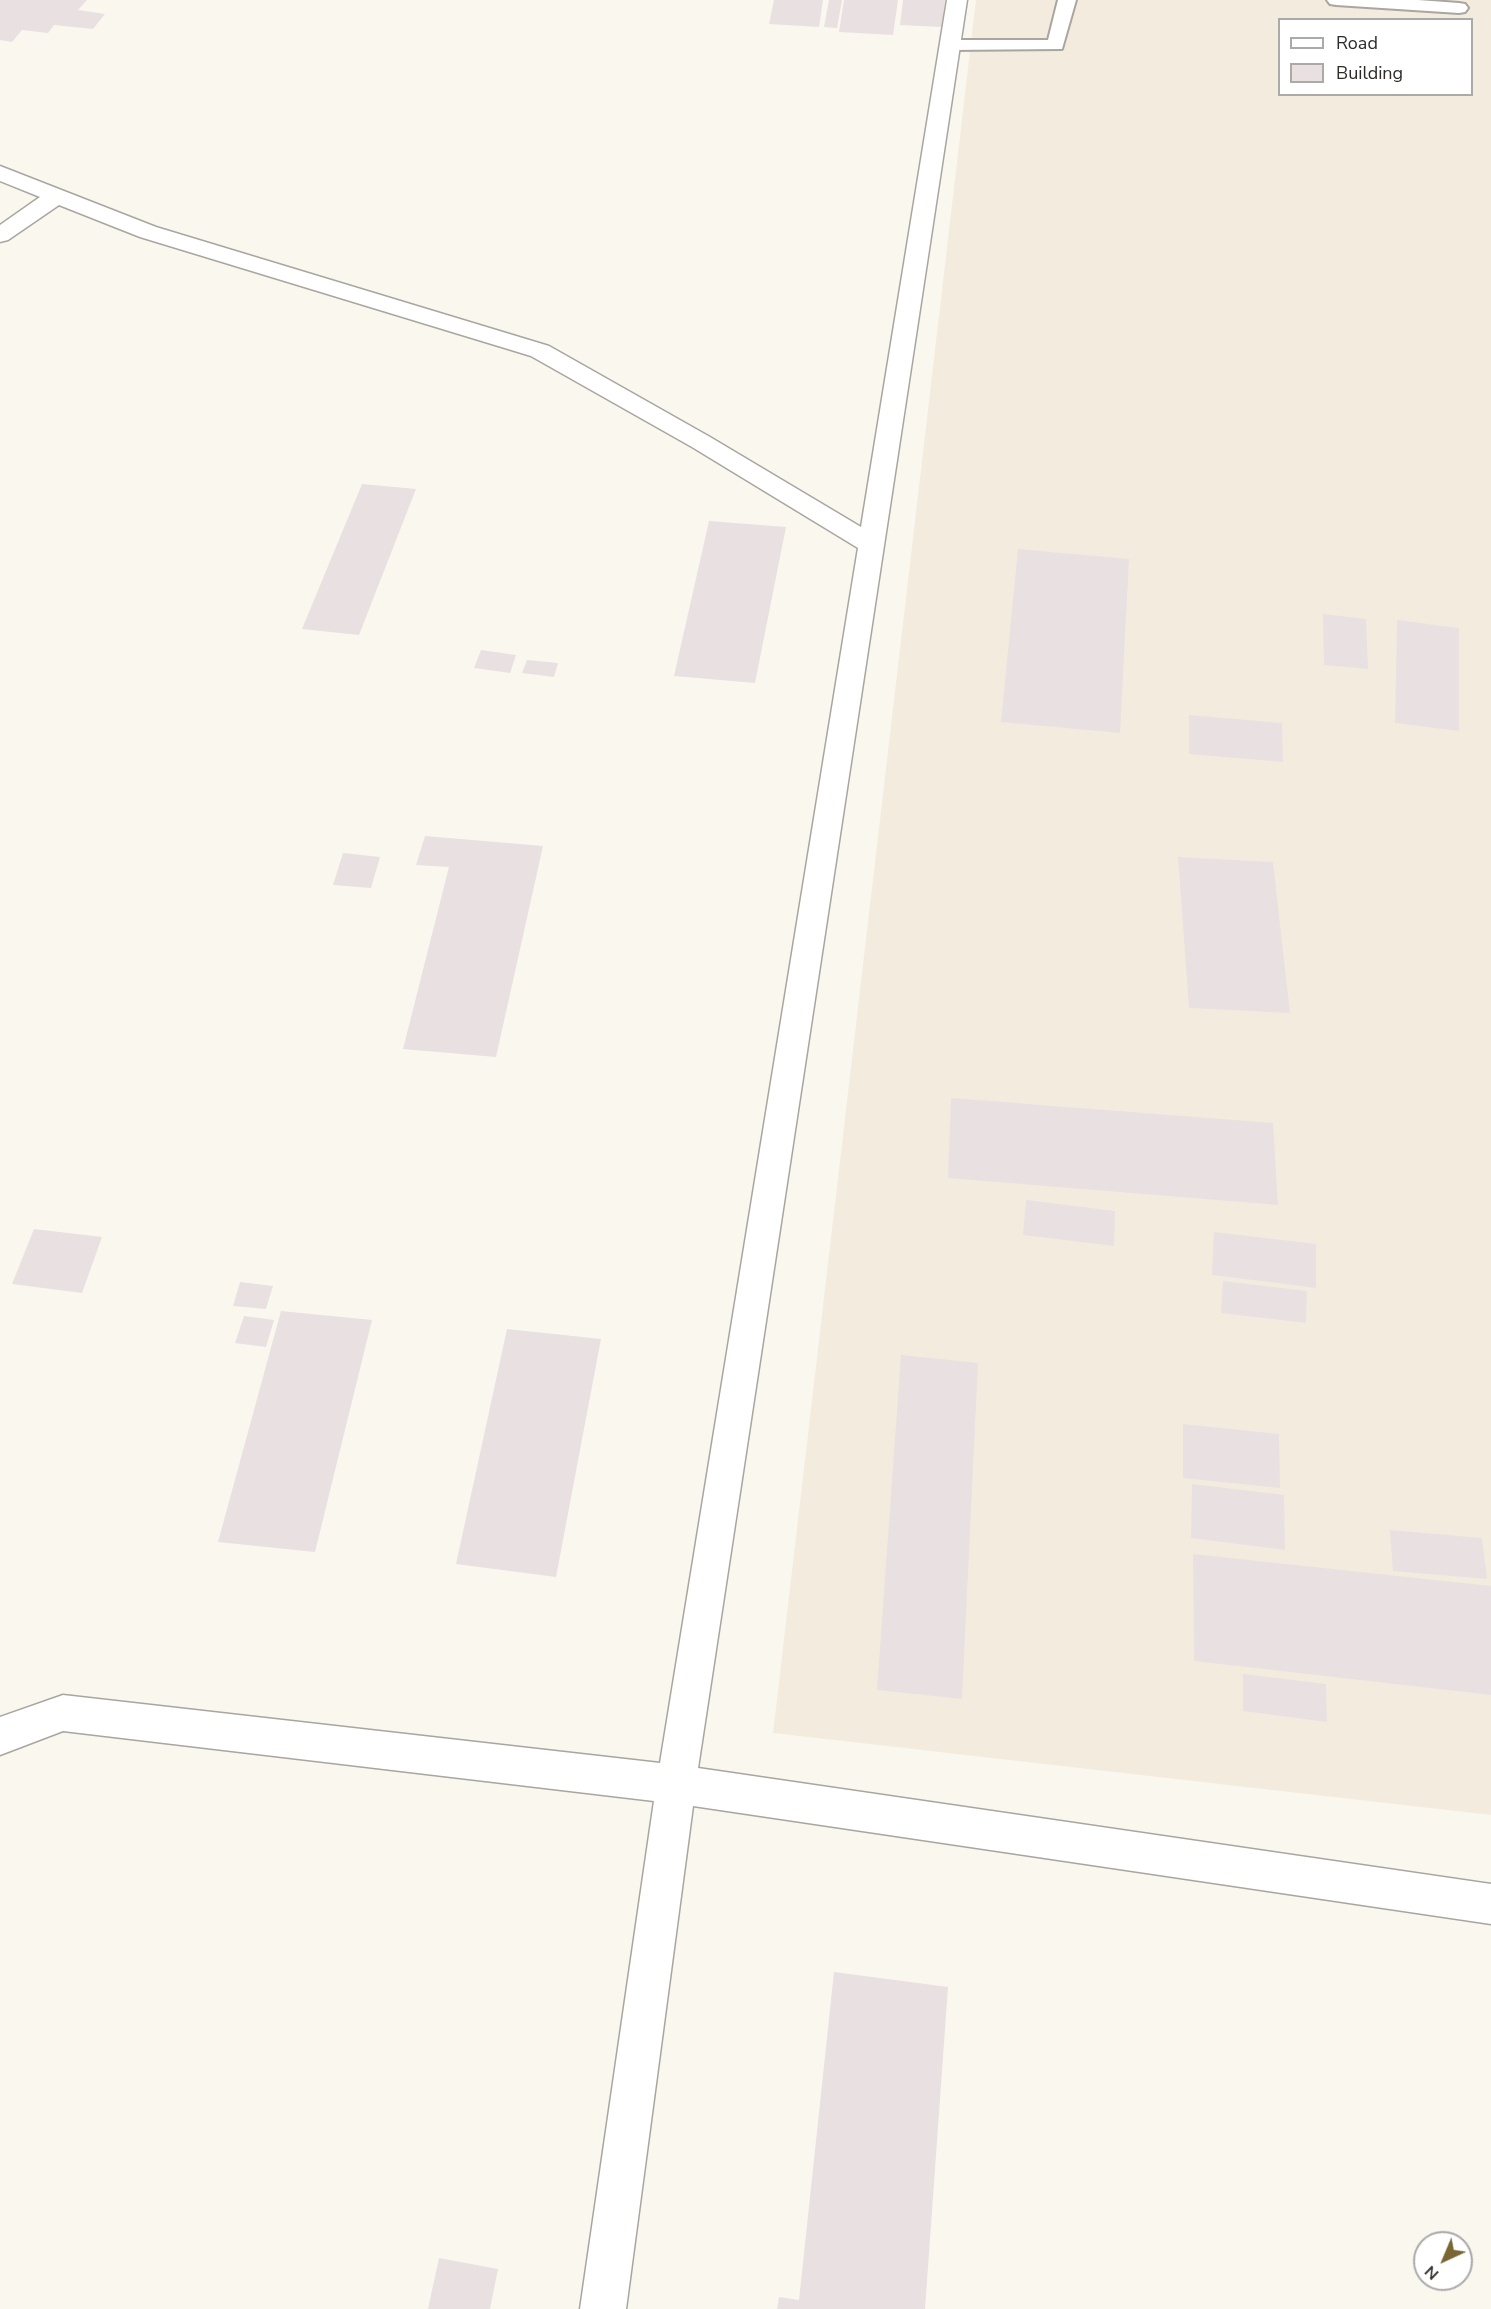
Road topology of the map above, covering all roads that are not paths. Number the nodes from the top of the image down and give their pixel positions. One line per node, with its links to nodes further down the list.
1 (957, 0): 5 (street)
2 (1067, 0): 5 (lane)
3 (1336, 0): 4 (lane)
4 (1459, 8)
5 (951, 45): 9 (street)
6 (0, 173): 7 (street)
7 (57, 196): 8 (street); 9 (street)
8 (0, 235)
9 (872, 545): 11 (street)
10 (0, 1736): 11 (street)
11 (676, 1784): 12 (street); 13 (street)
12 (1491, 1904)
13 (603, 2309)

